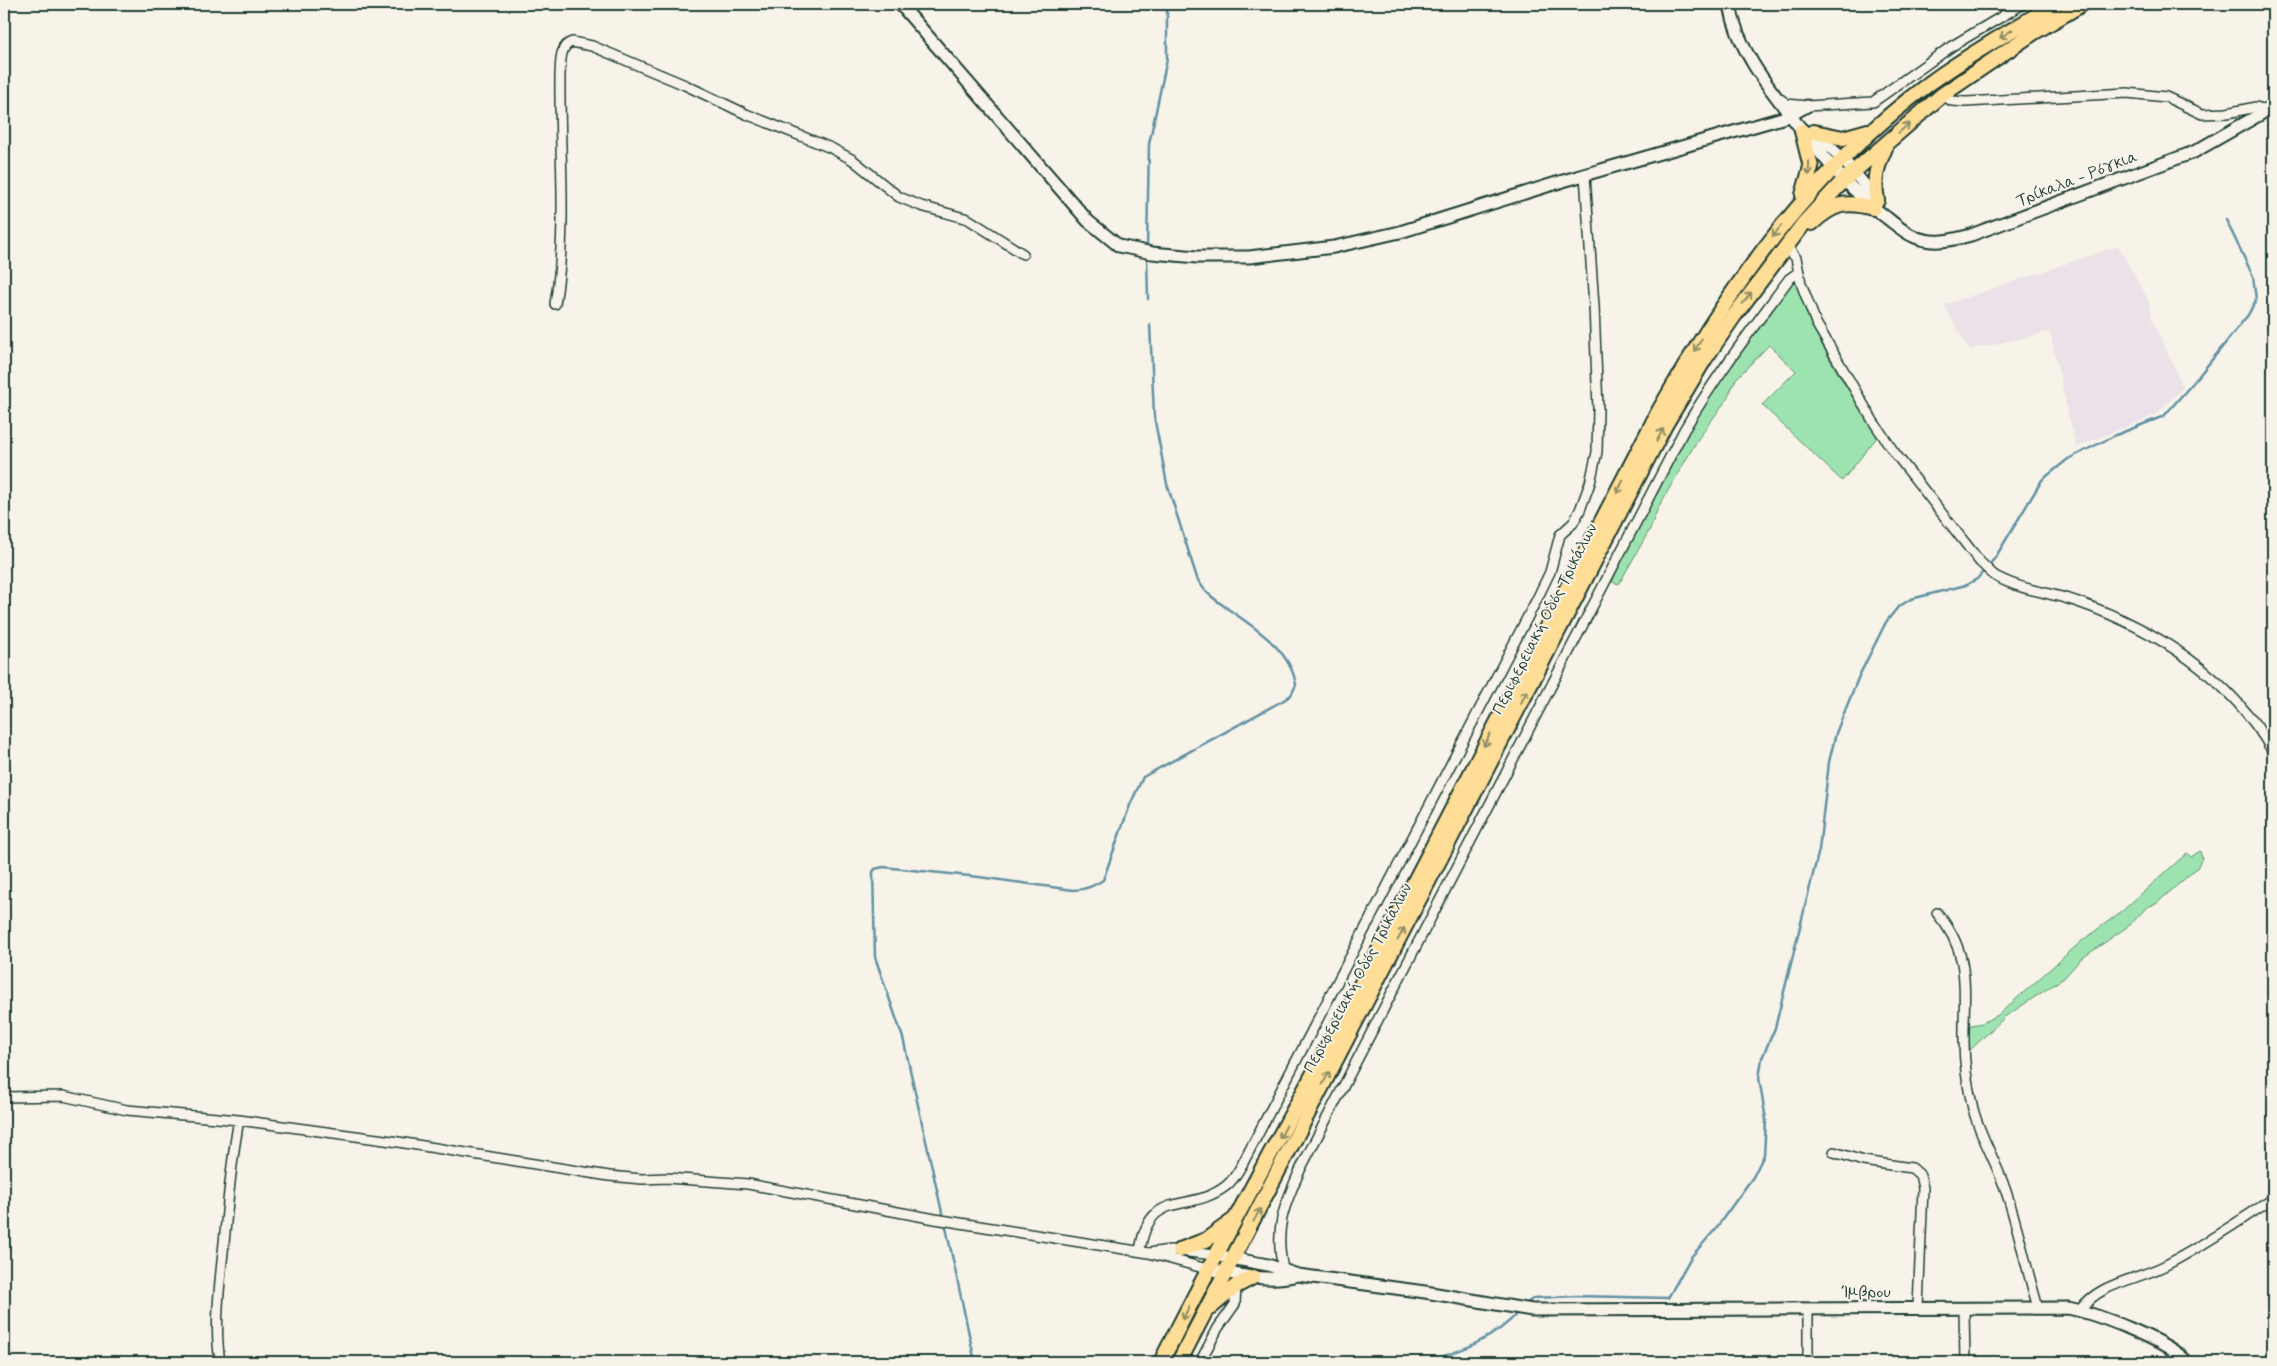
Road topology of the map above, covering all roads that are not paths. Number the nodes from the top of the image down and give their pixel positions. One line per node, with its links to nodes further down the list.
1 (900, 4): 14 (street)
2 (1730, 4): 7 (street, Τρίκαλα - Ρόγκια)
3 (2024, 4): 8 (street)
4 (2054, 4): 11 (main road, Περιφερειακή Οδός Τρικάλων, one-way to 11)
5 (2082, 4): 6 (main road, Περιφερειακή Οδός Τρικάλων)
6 (1942, 95): 9 (street); 12 (main road, Περιφερειακή Οδός Τρικάλων, one-way to 6)
7 (1774, 96): 8 (street); 10 (street, Τρίκαλα - Ρόγκια)
8 (1807, 106): 10 (street)
9 (2270, 109): 17 (street, Τρίκαλα - Ρόγκια)
10 (1800, 125): 11 (main road); 13 (street, Τρίκαλα - Ρόγκια); 14 (street); 16 (main road, one-way to 16)
11 (1875, 128): 13 (main road, Περιφερειακή Οδός Τρικάλων)
12 (1888, 143): 15 (main road, Περιφερειακή Οδός Τρικάλων); 17 (main road)
13 (1837, 163): 15 (street, Τρίκαλα - Ρόγκια); 16 (main road, Περιφερειακή Οδός Τρικάλων)
14 (1585, 175): 30 (street)
15 (1849, 175): 17 (street, Τρίκαλα - Ρόγκια); 18 (main road, Περιφερειακή Οδός Τρικάλων)
16 (1800, 204): 28 (main road, Περιφερειακή Οδός Τρικάλων, one-way to 28)
17 (1875, 204): 18 (main road)
18 (1788, 244): 20 (street); 32 (main road, Περιφερειακή Οδός Τρικάλων, one-way to 18)
19 (1023, 254): 21 (street)
20 (1799, 272): 22 (street); 34 (street)
21 (555, 304)
22 (2273, 752)
23 (1937, 913): 39 (street)
24 (4, 1097): 25 (street)
25 (239, 1120): 30 (street); 45 (street)
26 (1834, 1152): 40 (street)
27 (2273, 1200): 43 (street)
28 (1237, 1218): 29 (main road); 31 (main road, Περιφερειακή Οδός Τρικάλων)
29 (1180, 1250): 30 (street); 31 (street)
30 (1145, 1252): 33 (street)
31 (1215, 1255): 32 (street); 33 (main road, Περιφερειακή Οδός Τρικάλων)
32 (1234, 1258): 34 (street); 35 (main road, Περιφερειακή Οδός Τρικάλων)
33 (1208, 1269): 35 (street); 46 (main road, Περιφερειακή Οδός Τρικάλων, one-way to 46)
34 (1283, 1270): 36 (street)
35 (1226, 1272): 37 (street); 44 (main road, Περιφερειακή Οδός Τρικάλων)
36 (1298, 1275): 37 (street); 41 (street, Ίμβρου)
37 (1253, 1277): 38 (main road)
38 (1236, 1286): 44 (main road); 48 (street)
39 (2038, 1306): 42 (street, Ίμβρου); 43 (street, Ίμβρου)
40 (1918, 1308): 41 (street, Ίμβρου); 42 (street, Ίμβρου)
41 (1808, 1309): 49 (street)
42 (1964, 1309): 50 (street)
43 (2080, 1310): 51 (street, Ίμβρου)
44 (1204, 1314): 47 (main road, Περιφερειακή Οδός Τρικάλων)
45 (220, 1362)
46 (1161, 1362)
47 (1179, 1362)
48 (1200, 1362)
49 (1808, 1362)
50 (1965, 1362)
51 (2187, 1362)

